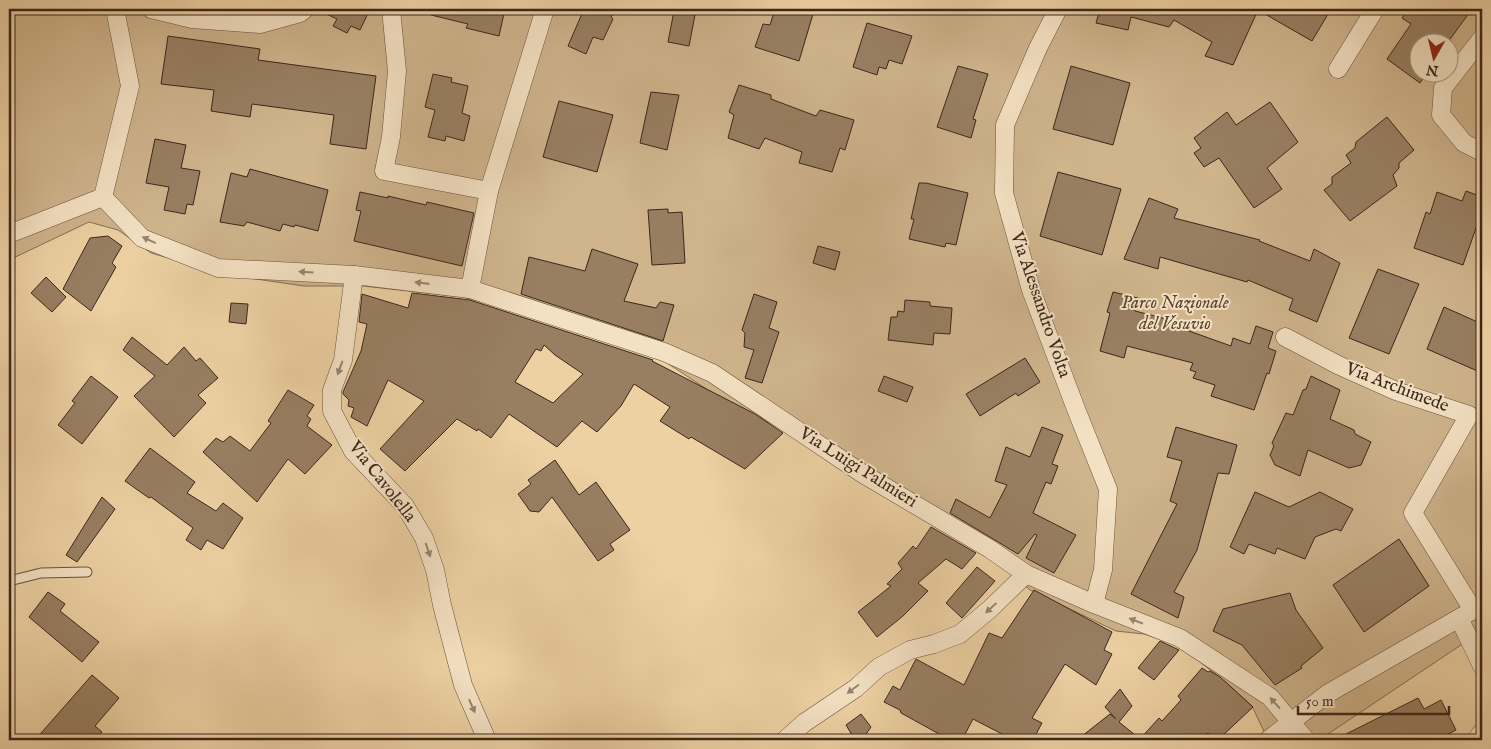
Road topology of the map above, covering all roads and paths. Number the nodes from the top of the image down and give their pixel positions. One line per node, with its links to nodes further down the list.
1 (115, 9): 12 (street)
2 (151, 9): 3 (street)
3 (305, 9)
4 (391, 9): 11 (street)
5 (545, 9): 11 (street)
6 (1058, 9): 20 (street, Via Alessandro Volta)
7 (1375, 9): 9 (street)
8 (1482, 38): 10 (street)
9 (1338, 69)
10 (1482, 152)
11 (490, 191): 15 (street)
12 (103, 197): 13 (street); 14 (street, one-way to 12)
13 (9, 234)
14 (354, 275): 15 (street, one-way to 14); 25 (street, Via Cavolella, one-way to 25)
15 (470, 289): 18 (street, Via Luigi Palmieri)
16 (1285, 337): 21 (street, Via Archimede)
17 (87, 572): 19 (lane)
18 (1026, 574): 20 (street, Via Luigi Palmieri); 26 (street, one-way to 26)
19 (9, 581)
20 (1094, 604): 23 (street, Via Luigi Palmieri, one-way to 20)
21 (1471, 611): 22 (street); 23 (street)
22 (1482, 666)
23 (1291, 722): 27 (street); 28 (street, Via Luigi Palmieri)
24 (1482, 732): 29 (street)
25 (487, 740)
26 (785, 740)
27 (1268, 740)
28 (1306, 740)
29 (1476, 740)

